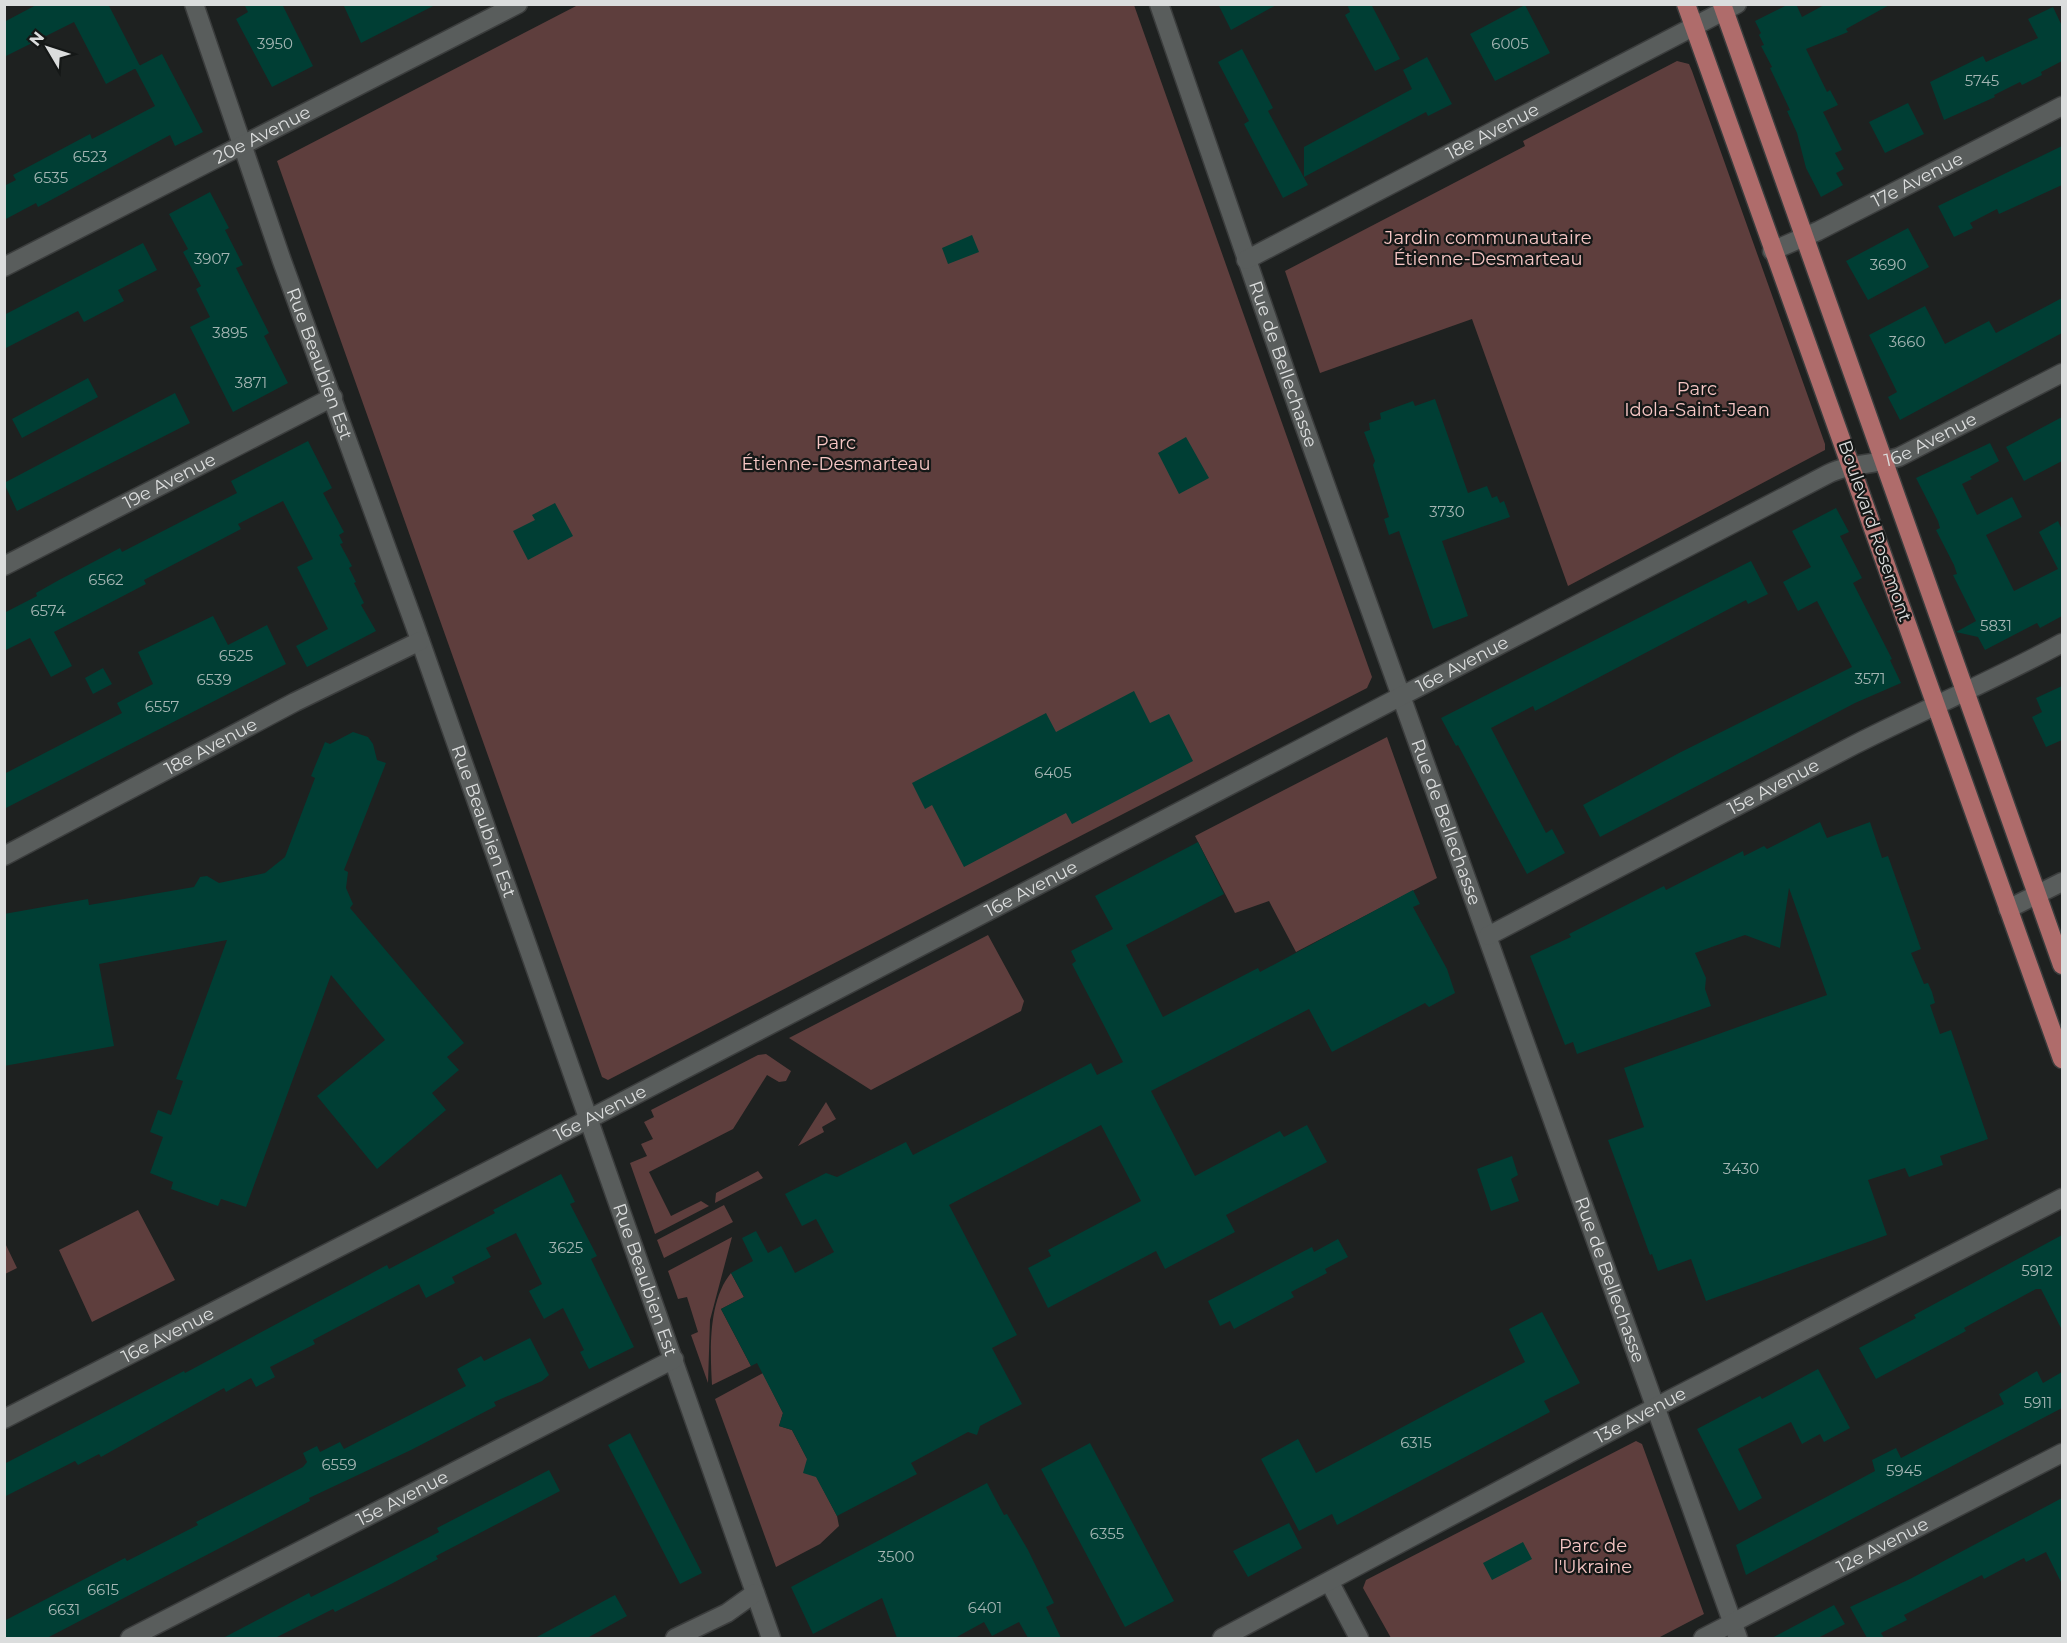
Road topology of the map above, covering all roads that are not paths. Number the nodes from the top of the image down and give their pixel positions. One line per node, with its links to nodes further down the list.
1 (194, 4): 8 (street, Rue Beaubien Est)
2 (518, 4): 8 (street, 20e Avenue)
3 (1159, 4): 11 (street, Rue de Bellechasse)
4 (1686, 4): 6 (main road, Boulevard Rosemont)
5 (1728, 7): 6 (street, 18e Avenue); 9 (main road, Boulevard Rosemont)
6 (1694, 26): 10 (main road, Boulevard Rosemont); 11 (street, 18e Avenue)
7 (2062, 106): 9 (street, 17e Avenue)
8 (244, 145): 12 (street, 20e Avenue); 14 (street, Rue Beaubien Est)
9 (1803, 238): 10 (street, 17e Avenue); 15 (main road, Boulevard Rosemont)
10 (1772, 251): 16 (main road, Boulevard Rosemont)
11 (1246, 260): 21 (street, Rue de Bellechasse)
12 (4, 267)
13 (2062, 373): 15 (street, 16e Avenue)
14 (333, 397): 17 (street, 19e Avenue); 18 (street, Rue Beaubien Est)
15 (1883, 462): 16 (street, 16e Avenue); 20 (main road, Boulevard Rosemont)
16 (1852, 466): 21 (street, 16e Avenue); 22 (main road, Boulevard Rosemont)
17 (4, 566)
18 (420, 640): 23 (street, 18e Avenue); 30 (street, Rue Beaubien Est)
19 (2062, 643): 20 (street, 15e Avenue)
20 (1965, 692): 22 (street, 15e Avenue); 25 (main road, Boulevard Rosemont)
21 (1402, 696): 27 (street, Rue de Bellechasse); 30 (street, 16e Avenue)
22 (1936, 704): 26 (main road, Boulevard Rosemont); 27 (street, 15e Avenue)
23 (4, 856)
24 (2062, 882): 25 (street)
25 (2037, 895): 26 (street); 28 (main road, Boulevard Rosemont)
26 (2008, 909): 29 (main road, Boulevard Rosemont)
27 (1488, 936): 33 (street, Rue de Bellechasse)
28 (2062, 965)
29 (2062, 1059)
30 (589, 1119): 32 (street, Rue Beaubien Est); 34 (street, 16e Avenue)
31 (2062, 1198): 33 (street, 13e Avenue)
32 (674, 1359): 37 (street, Rue Beaubien Est); 39 (street, 15e Avenue)
33 (1656, 1407): 36 (street, 13e Avenue); 38 (street, Rue de Bellechasse)
34 (4, 1419)
35 (2062, 1453): 38 (street, 12e Avenue)
36 (1330, 1582): 42 (street, 13e Avenue); 43 (street)
37 (755, 1593): 40 (street); 41 (street, Rue Beaubien Est)
38 (1736, 1631): 44 (street, 12e Avenue)
39 (130, 1638)
40 (675, 1638)
41 (771, 1638)
42 (1222, 1638)
43 (1359, 1638)
44 (1703, 1638)

